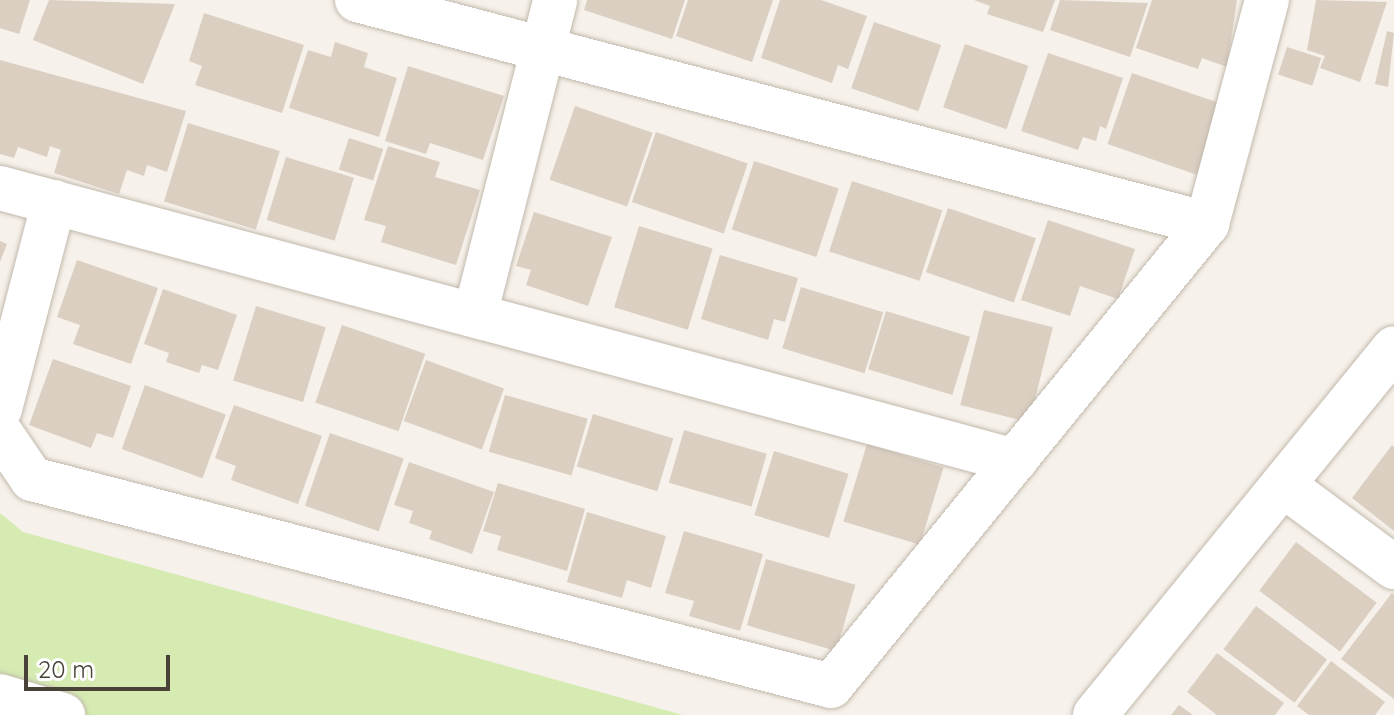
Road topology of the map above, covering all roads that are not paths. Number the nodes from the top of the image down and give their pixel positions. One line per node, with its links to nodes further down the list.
1 (357, 0): 4 (street)
2 (555, 0): 4 (street)
3 (1267, 0): 7 (street)
4 (543, 49): 7 (street); 8 (street)
5 (0, 188): 6 (street)
6 (54, 202): 8 (street); 10 (street)
7 (1207, 224): 12 (street)
8 (475, 315): 12 (street)
9 (1394, 348): 13 (street)
10 (0, 409)
11 (0, 432): 12 (street)
12 (1015, 461)
13 (1283, 485): 14 (street); 17 (street)
14 (1394, 567)
15 (0, 696): 16 (street)
16 (63, 715)
17 (1095, 715)

